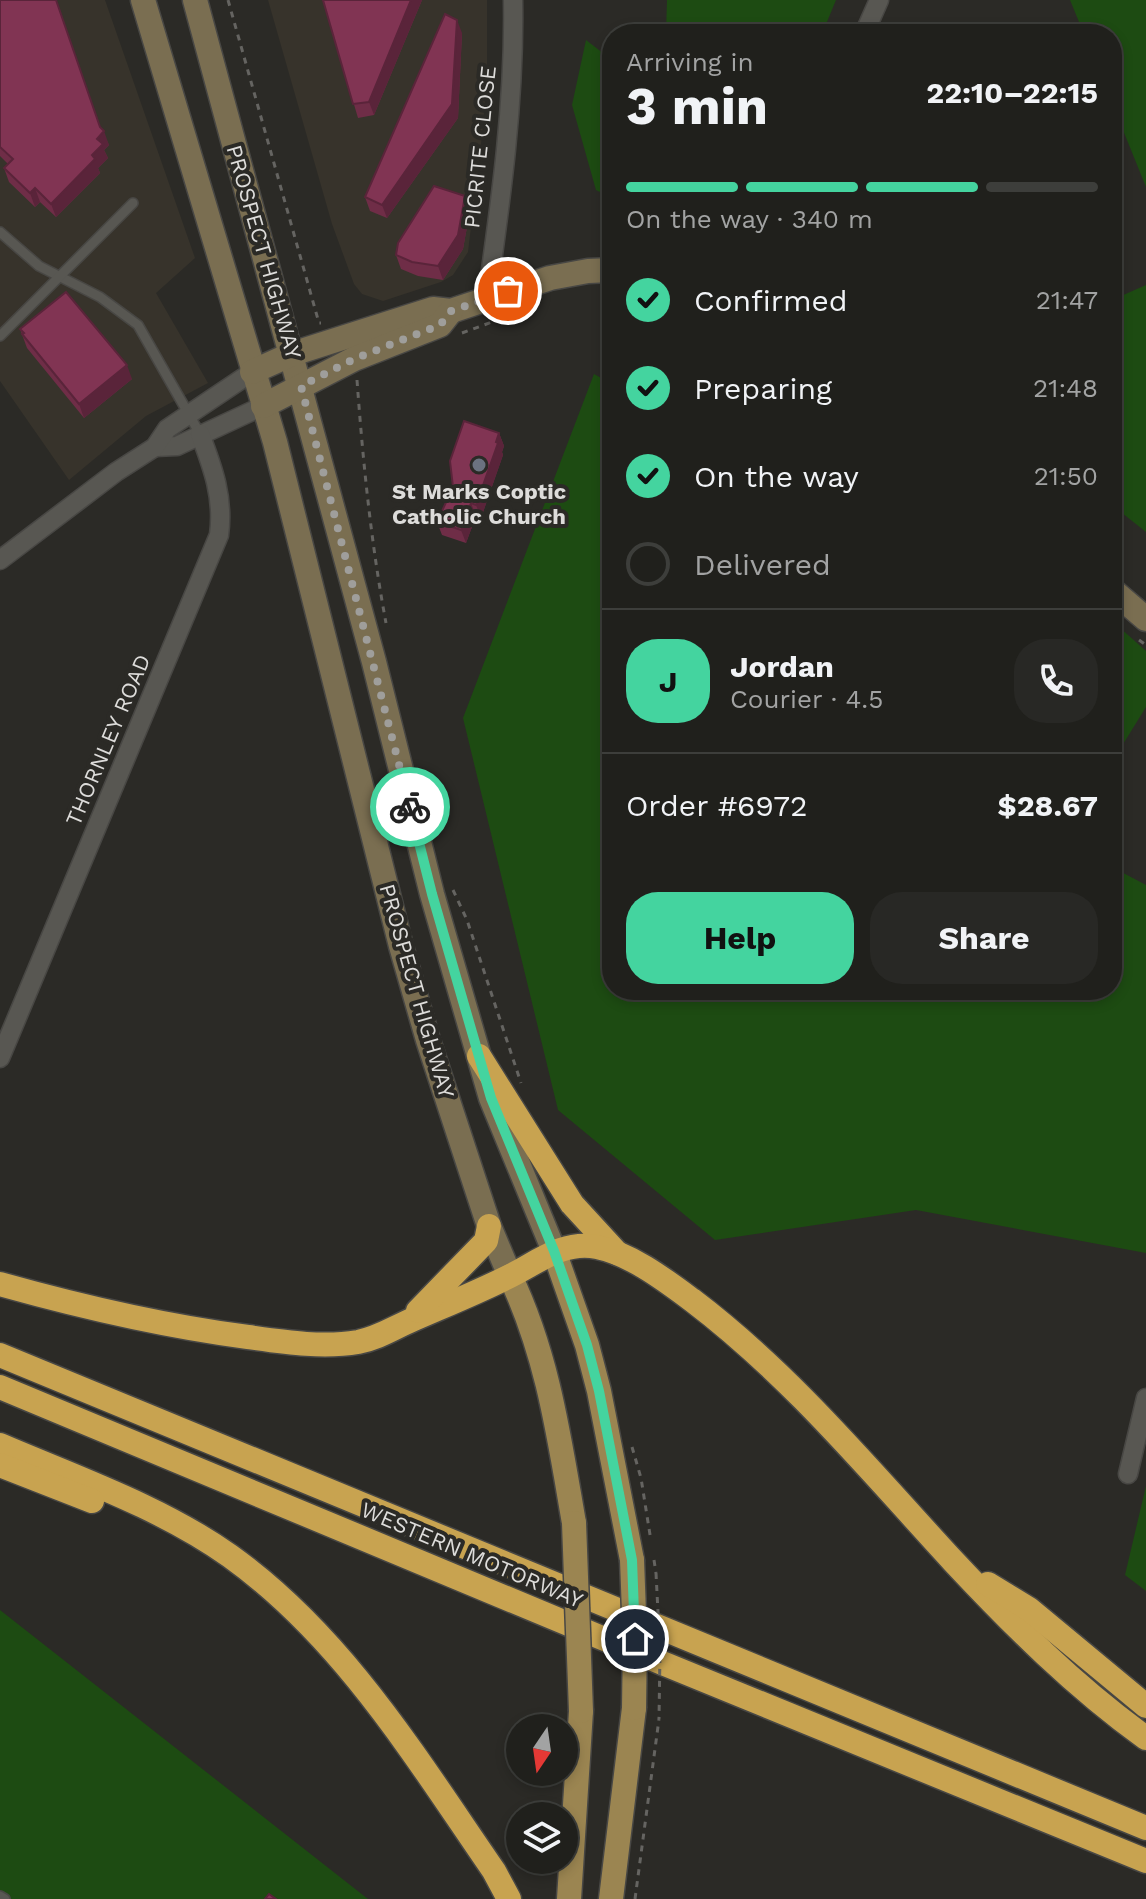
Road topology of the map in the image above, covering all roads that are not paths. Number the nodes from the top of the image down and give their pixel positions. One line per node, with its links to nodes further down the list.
1 (143, 0): 14 (main road, PROSPECT HIGHWAY)
2 (195, 0): 13 (main road, PROSPECT HIGHWAY)
3 (513, 0): 10 (street, PICRITE CLOSE)
4 (879, 0): 5 (street)
5 (868, 24)
6 (133, 203): 9 (lane)
7 (0, 232): 9 (lane)
8 (602, 270): 10 (main road)
9 (59, 276): 12 (lane); 17 (lane)
10 (487, 298): 11 (main road)
11 (456, 322): 13 (main road); 15 (main road)
12 (0, 336)
13 (292, 354): 14 (main road); 15 (main road, PROSPECT HIGHWAY)
14 (252, 372): 16 (main road, PROSPECT HIGHWAY); 17 (street)
15 (301, 386): 16 (main road); 23 (main road, PROSPECT HIGHWAY)
16 (263, 406): 18 (street); 25 (main road, PROSPECT HIGHWAY)
17 (189, 414): 18 (lane); 19 (street)
18 (200, 434): 19 (street); 24 (street, THORNLEY ROAD)
19 (155, 447): 20 (street)
20 (0, 560)
21 (1122, 599): 22 (main road)
22 (1146, 619)
23 (479, 1056): 26 (main road, PROSPECT HIGHWAY); 27 (highway)
24 (0, 1058)
25 (489, 1226): 28 (main road, PROSPECT HIGHWAY); 30 (highway)
26 (554, 1251): 27 (highway); 28 (highway); 45 (main road, PROSPECT HIGHWAY, bridge)
27 (618, 1254): 38 (highway)
28 (510, 1276): 30 (highway); 44 (main road, PROSPECT HIGHWAY, bridge)
29 (0, 1284): 30 (highway)
30 (408, 1322)
31 (0, 1355): 41 (highway, WESTERN MOTORWAY)
32 (0, 1387): 42 (highway, WESTERN MOTORWAY)
33 (1146, 1399): 36 (street)
34 (0, 1445): 37 (highway)
35 (0, 1465): 37 (highway)
36 (1128, 1474)
37 (135, 1503): 43 (highway)
38 (956, 1563): 39 (highway); 40 (highway)
39 (1146, 1706)
40 (1146, 1738)
41 (1146, 1828)
42 (1146, 1861)
43 (510, 1898)
44 (569, 1899)
45 (611, 1899)

